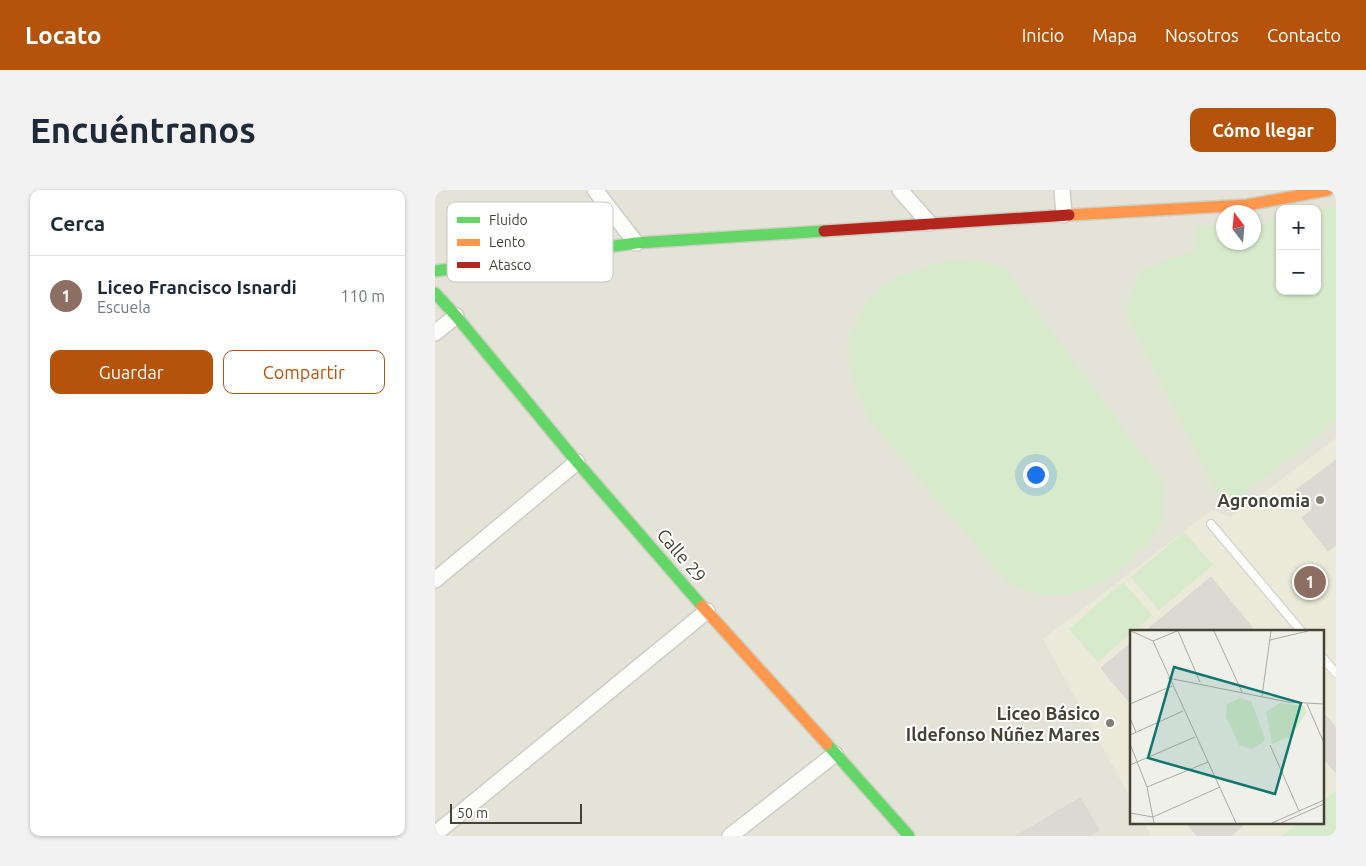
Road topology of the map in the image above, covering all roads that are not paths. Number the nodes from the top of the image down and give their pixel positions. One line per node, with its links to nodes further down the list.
1 (595, 190): 5 (street)
2 (901, 190): 8 (street)
3 (1062, 190): 7 (street)
4 (1328, 190): 7 (street)
5 (604, 202)
6 (613, 213): 9 (street)
7 (1064, 215): 8 (street)
8 (929, 224): 9 (street)
9 (636, 243): 10 (street)
10 (613, 246)
11 (435, 293): 12 (street, Calle 29)
12 (456, 316): 13 (street); 14 (street, Calle 29)
13 (435, 333)
14 (577, 462): 16 (street); 17 (street, Calle 29)
15 (1211, 524): 18 (lane)
16 (435, 580)
17 (707, 610): 21 (street, Calle 29); 22 (street)
18 (1300, 630)
19 (1323, 658): 20 (lane)
20 (1336, 673)
21 (835, 754): 23 (street); 24 (street, Calle 29)
22 (435, 834)
23 (730, 836)
24 (909, 836)

